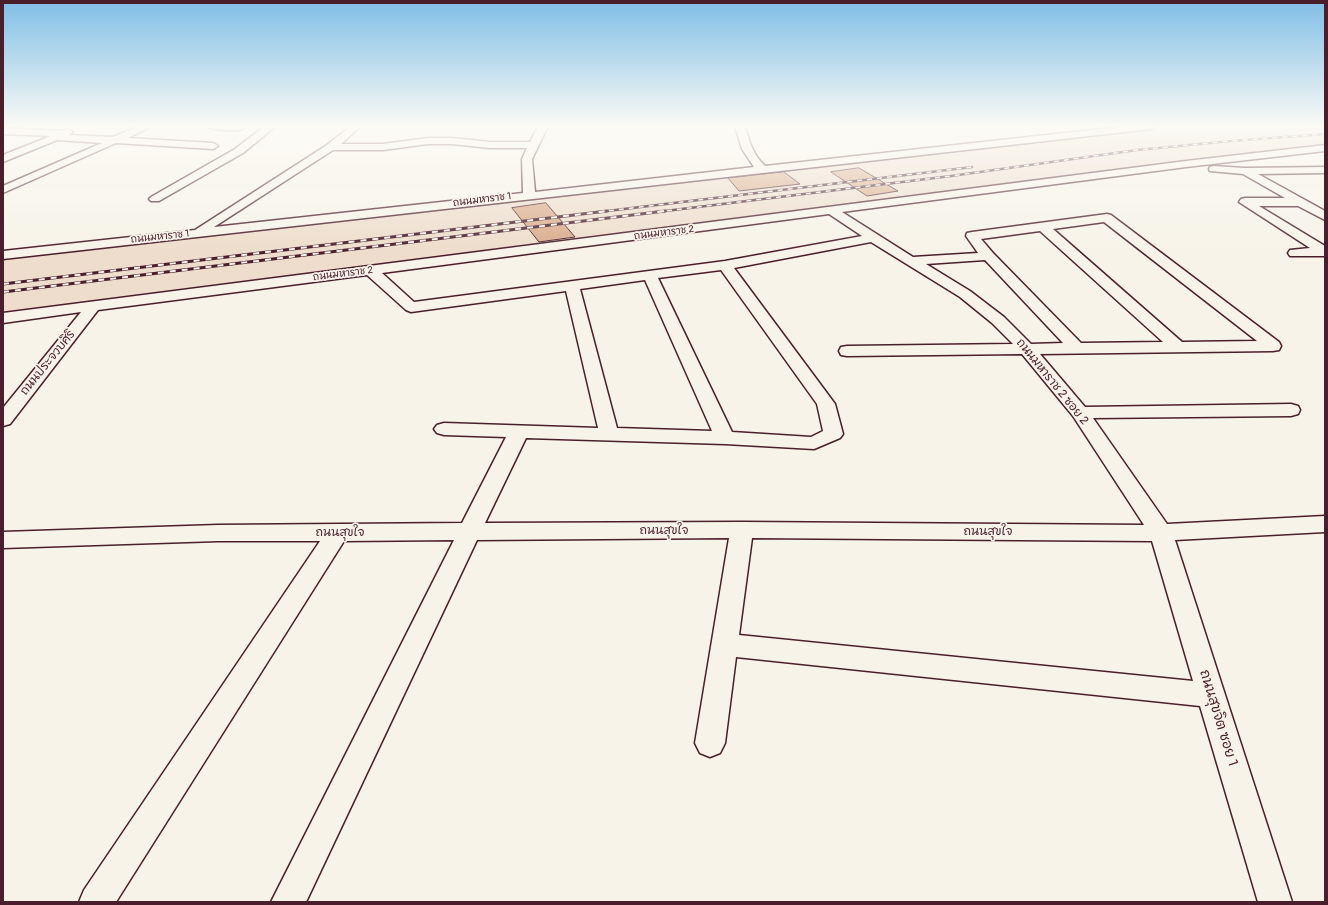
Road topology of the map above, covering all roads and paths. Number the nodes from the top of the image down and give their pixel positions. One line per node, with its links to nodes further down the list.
1 (50, 168): 13 (street)
2 (208, 168): 15 (street)
3 (298, 168): 20 (street)
4 (528, 168): 14 (street)
5 (769, 168): 8 (street, ถนนมหาราช 1)
6 (1154, 168): 17 (street, ถนนมหาราช 2)
7 (1209, 168): 11 (street)
8 (762, 169): 14 (street, ถนนมหาราช 1)
9 (1300, 170): 10 (street); 11 (street); 12 (street)
10 (1325, 170)
11 (1244, 171): 16 (street)
12 (1319, 180)
13 (3, 190)
14 (529, 195): 20 (street, ถนนมหาราช 1)
15 (155, 198)
16 (1300, 202): 18 (street); 22 (street)
17 (832, 211): 21 (street, ถนนมหาราช 2 ซอย 2); 28 (street, ถนนมหาราช 2)
18 (1325, 216)
19 (1042, 226): 25 (street); 33 (street); 33 (street)
20 (196, 233): 24 (street, ถนนมหาราช 1)
21 (872, 238): 26 (street, ถนนมหาราช 2 ซอย 2); 27 (street)
22 (1325, 252): 23 (street)
23 (1295, 253)
24 (3, 255)
25 (988, 256): 26 (street); 34 (street)
26 (910, 261): 35 (street, ถนนมหาราช 2 ซอย 2)
27 (725, 265): 29 (street); 43 (street)
28 (370, 270): 30 (street); 31 (street, ถนนมหาราช 2)
29 (650, 276): 30 (street); 43 (street)
30 (572, 286): 42 (street)
31 (93, 307): 32 (street, ถนนมหาราช 2); 38 (street, ถนนประจวบศิริ)
32 (3, 318)
33 (1178, 347): 34 (street)
34 (1077, 349): 35 (street)
35 (1028, 350): 36 (street); 39 (street, ถนนมหาราช 2 ซอย 2)
36 (847, 351)
37 (1291, 410): 39 (street)
38 (7, 411)
39 (1080, 413): 47 (street, ถนนมหาราช 2 ซอย 2)
40 (444, 430): 41 (street)
41 (519, 431): 42 (street); 46 (street)
42 (609, 434): 43 (street)
43 (725, 438)
44 (1325, 524): 47 (street, ถนนสุขใจ)
45 (742, 530): 46 (street, ถนนสุขใจ); 47 (street, ถนนสุขใจ); 50 (street)
46 (469, 532): 48 (street, ถนนสุขใจ); 54 (street)
47 (1161, 533): 51 (street, ถนนสุขจิต ซอย 1)
48 (336, 534): 49 (street, ถนนสุขใจ); 53 (street)
49 (3, 540)
50 (725, 645): 51 (street); 52 (street)
51 (1212, 695): 55 (street, ถนนสุขจิต ซอย 1)
52 (710, 743)
53 (96, 902)
54 (288, 902)
55 (1275, 902)

